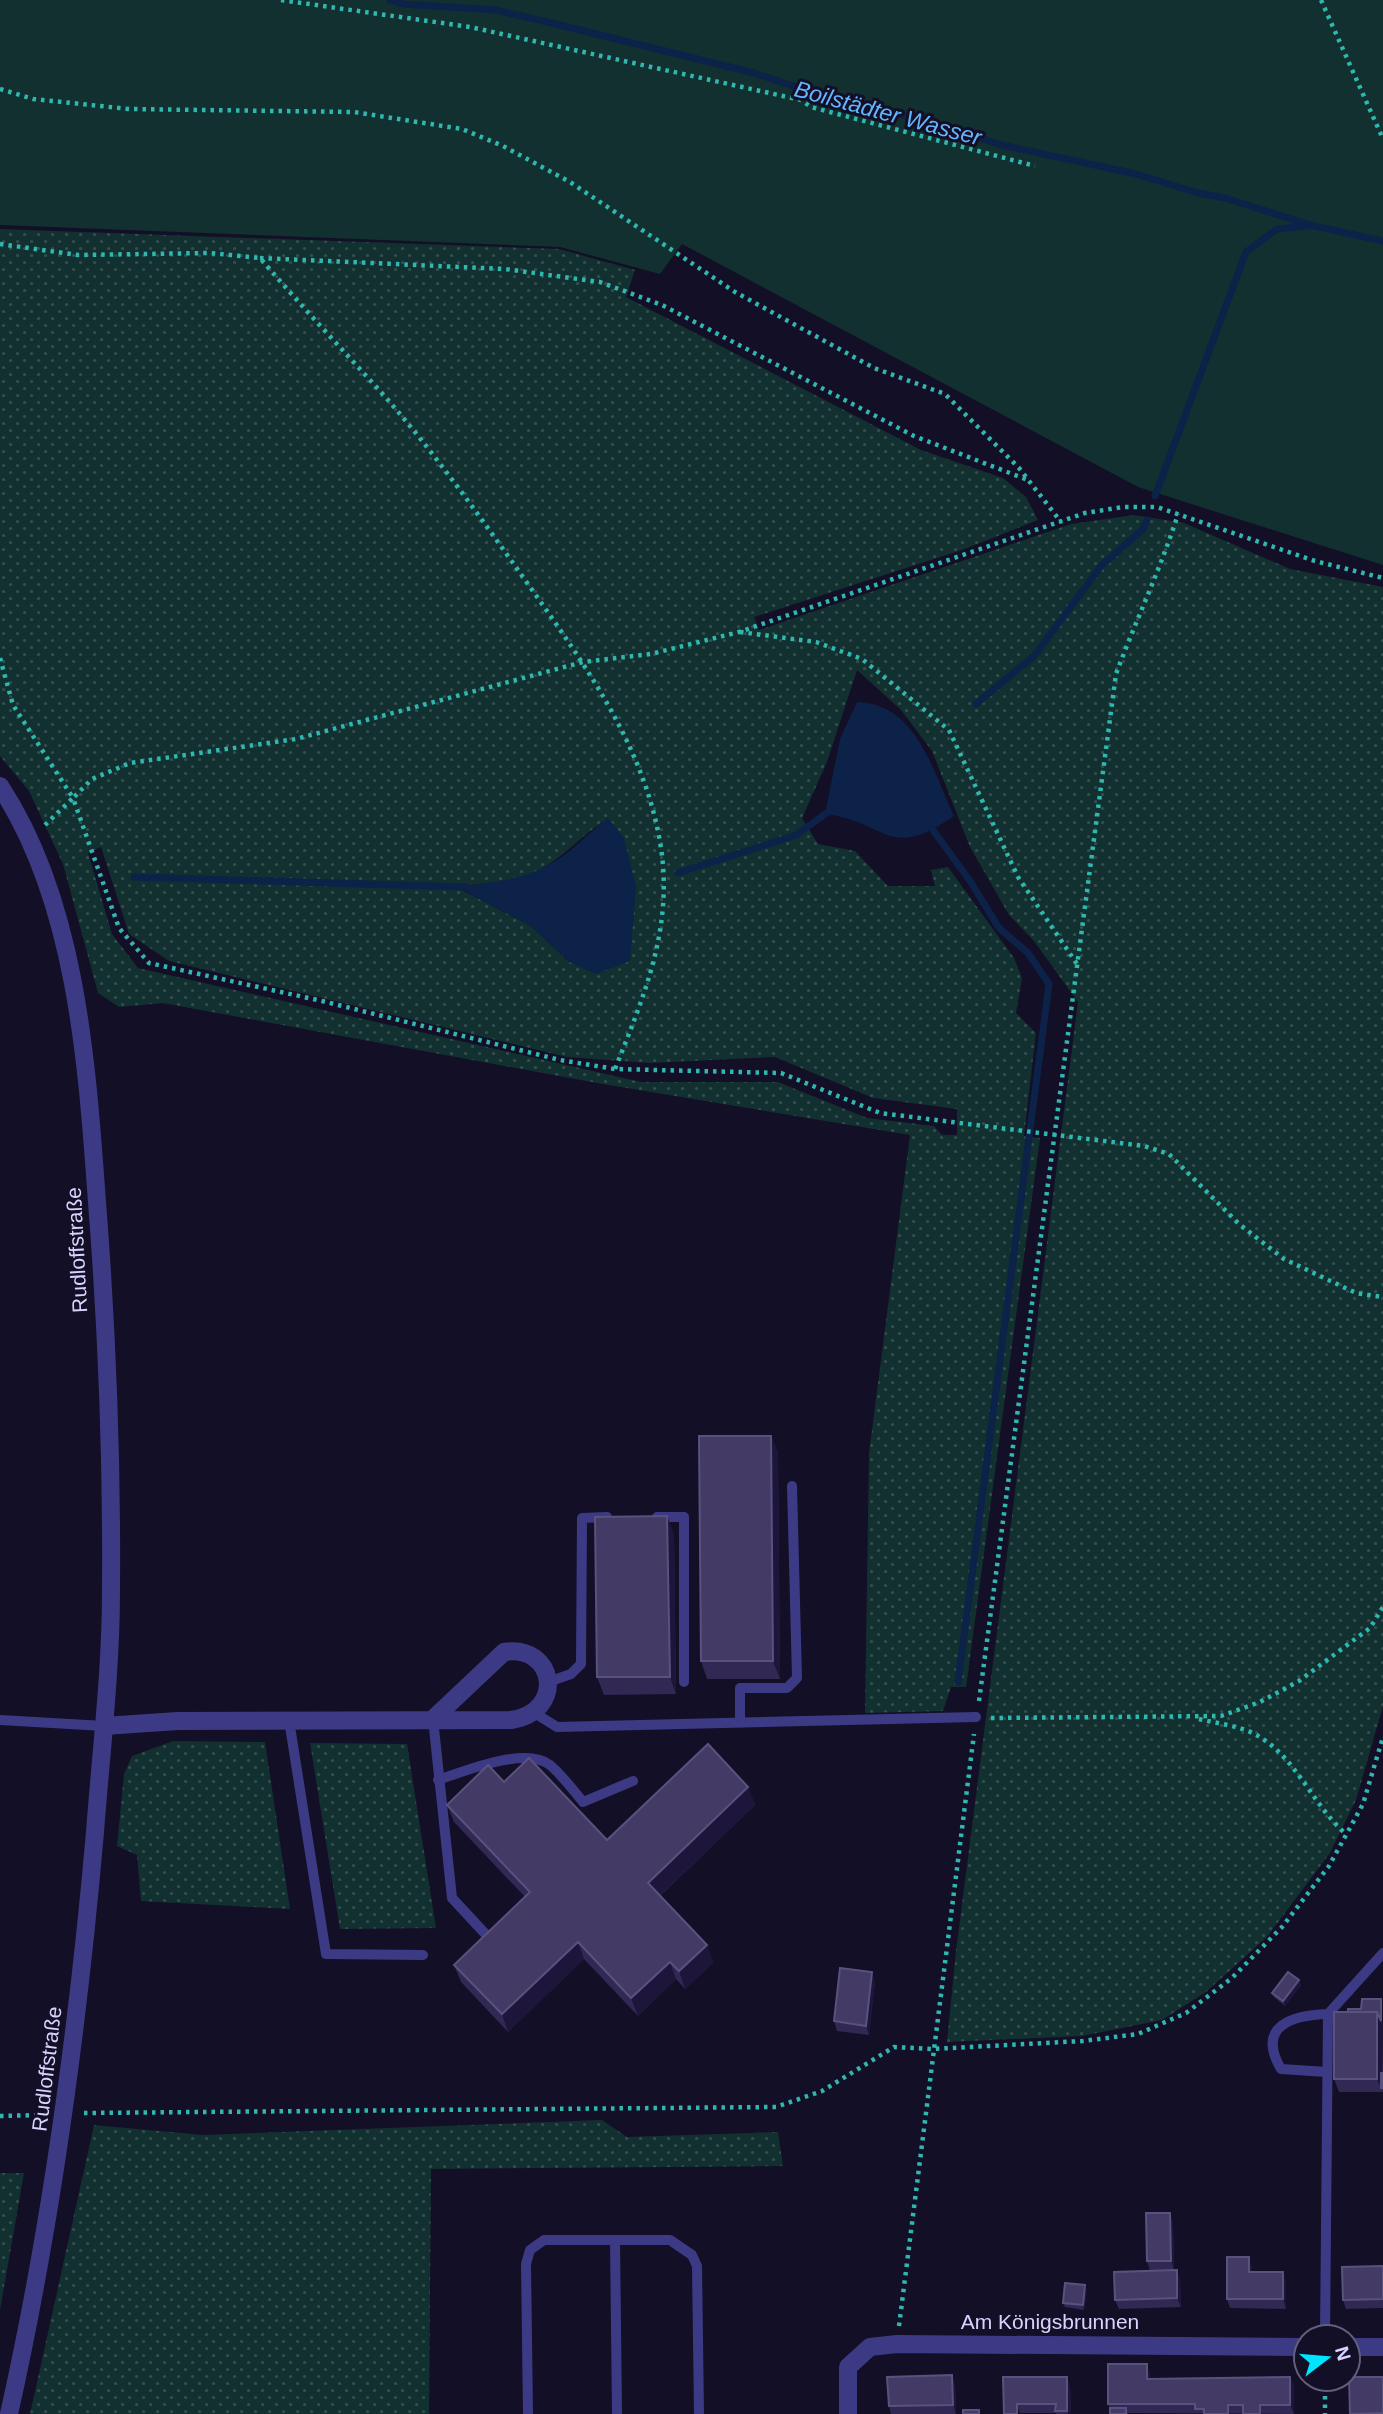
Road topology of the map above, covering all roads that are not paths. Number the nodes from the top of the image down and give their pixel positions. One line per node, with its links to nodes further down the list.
1 (0, 786): 13 (street, Rudloffstraße)
2 (792, 1486): 12 (lane)
3 (620, 1517): 5 (lane)
4 (646, 1517): 6 (lane)
5 (548, 1682): 7 (street); 9 (street)
6 (684, 1682)
7 (533, 1712): 9 (street); 12 (lane)
8 (976, 1717): 12 (lane)
9 (433, 1719): 11 (street); 14 (lane)
10 (0, 1720): 13 (lane)
11 (289, 1720): 13 (street); 18 (lane)
12 (740, 1723)
13 (104, 1726): 26 (street, Rudloffstraße)
14 (438, 1780): 15 (lane); 16 (lane)
15 (633, 1781)
16 (491, 1940)
17 (1383, 1953): 19 (lane)
18 (423, 1955)
19 (1328, 2014): 20 (lane); 20 (lane)
20 (1327, 2072): 22 (lane)
21 (615, 2240): 27 (lane); 28 (lane); 29 (lane)
22 (1325, 2323)
23 (1292, 2347): 30 (street, Am Königsbrunnen)
24 (1362, 2347): 25 (street)
25 (1383, 2347)
26 (7, 2412)
27 (528, 2414)
28 (617, 2414)
29 (699, 2414)
30 (848, 2414)

